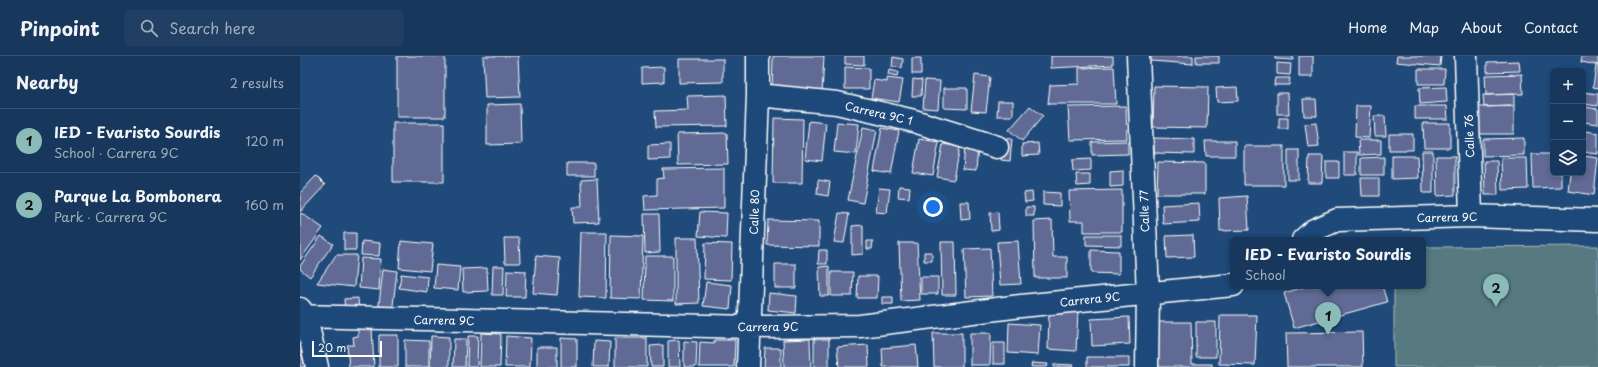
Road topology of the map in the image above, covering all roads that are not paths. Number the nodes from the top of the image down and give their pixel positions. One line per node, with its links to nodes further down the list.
1 (758, 56): 4 (street, Calle 80)
2 (1138, 56): 10 (street, Calle 77)
3 (1466, 56): 6 (street, Calle 76)
4 (758, 96): 5 (street, Carrera 9C 1); 12 (street, Calle 80)
5 (996, 147)
6 (1471, 216): 7 (street, Carrera 9C); 8 (street, Carrera 9C)
7 (1598, 220)
8 (1306, 237)
9 (1230, 285): 10 (street, Carrera 9C)
10 (1148, 294): 12 (street, Carrera 9C); 15 (street, Calle 77)
11 (302, 314): 12 (street, Carrera 9C); 13 (street)
12 (750, 327): 14 (street, Calle 80)
13 (317, 367)
14 (748, 367)
15 (1147, 367)

